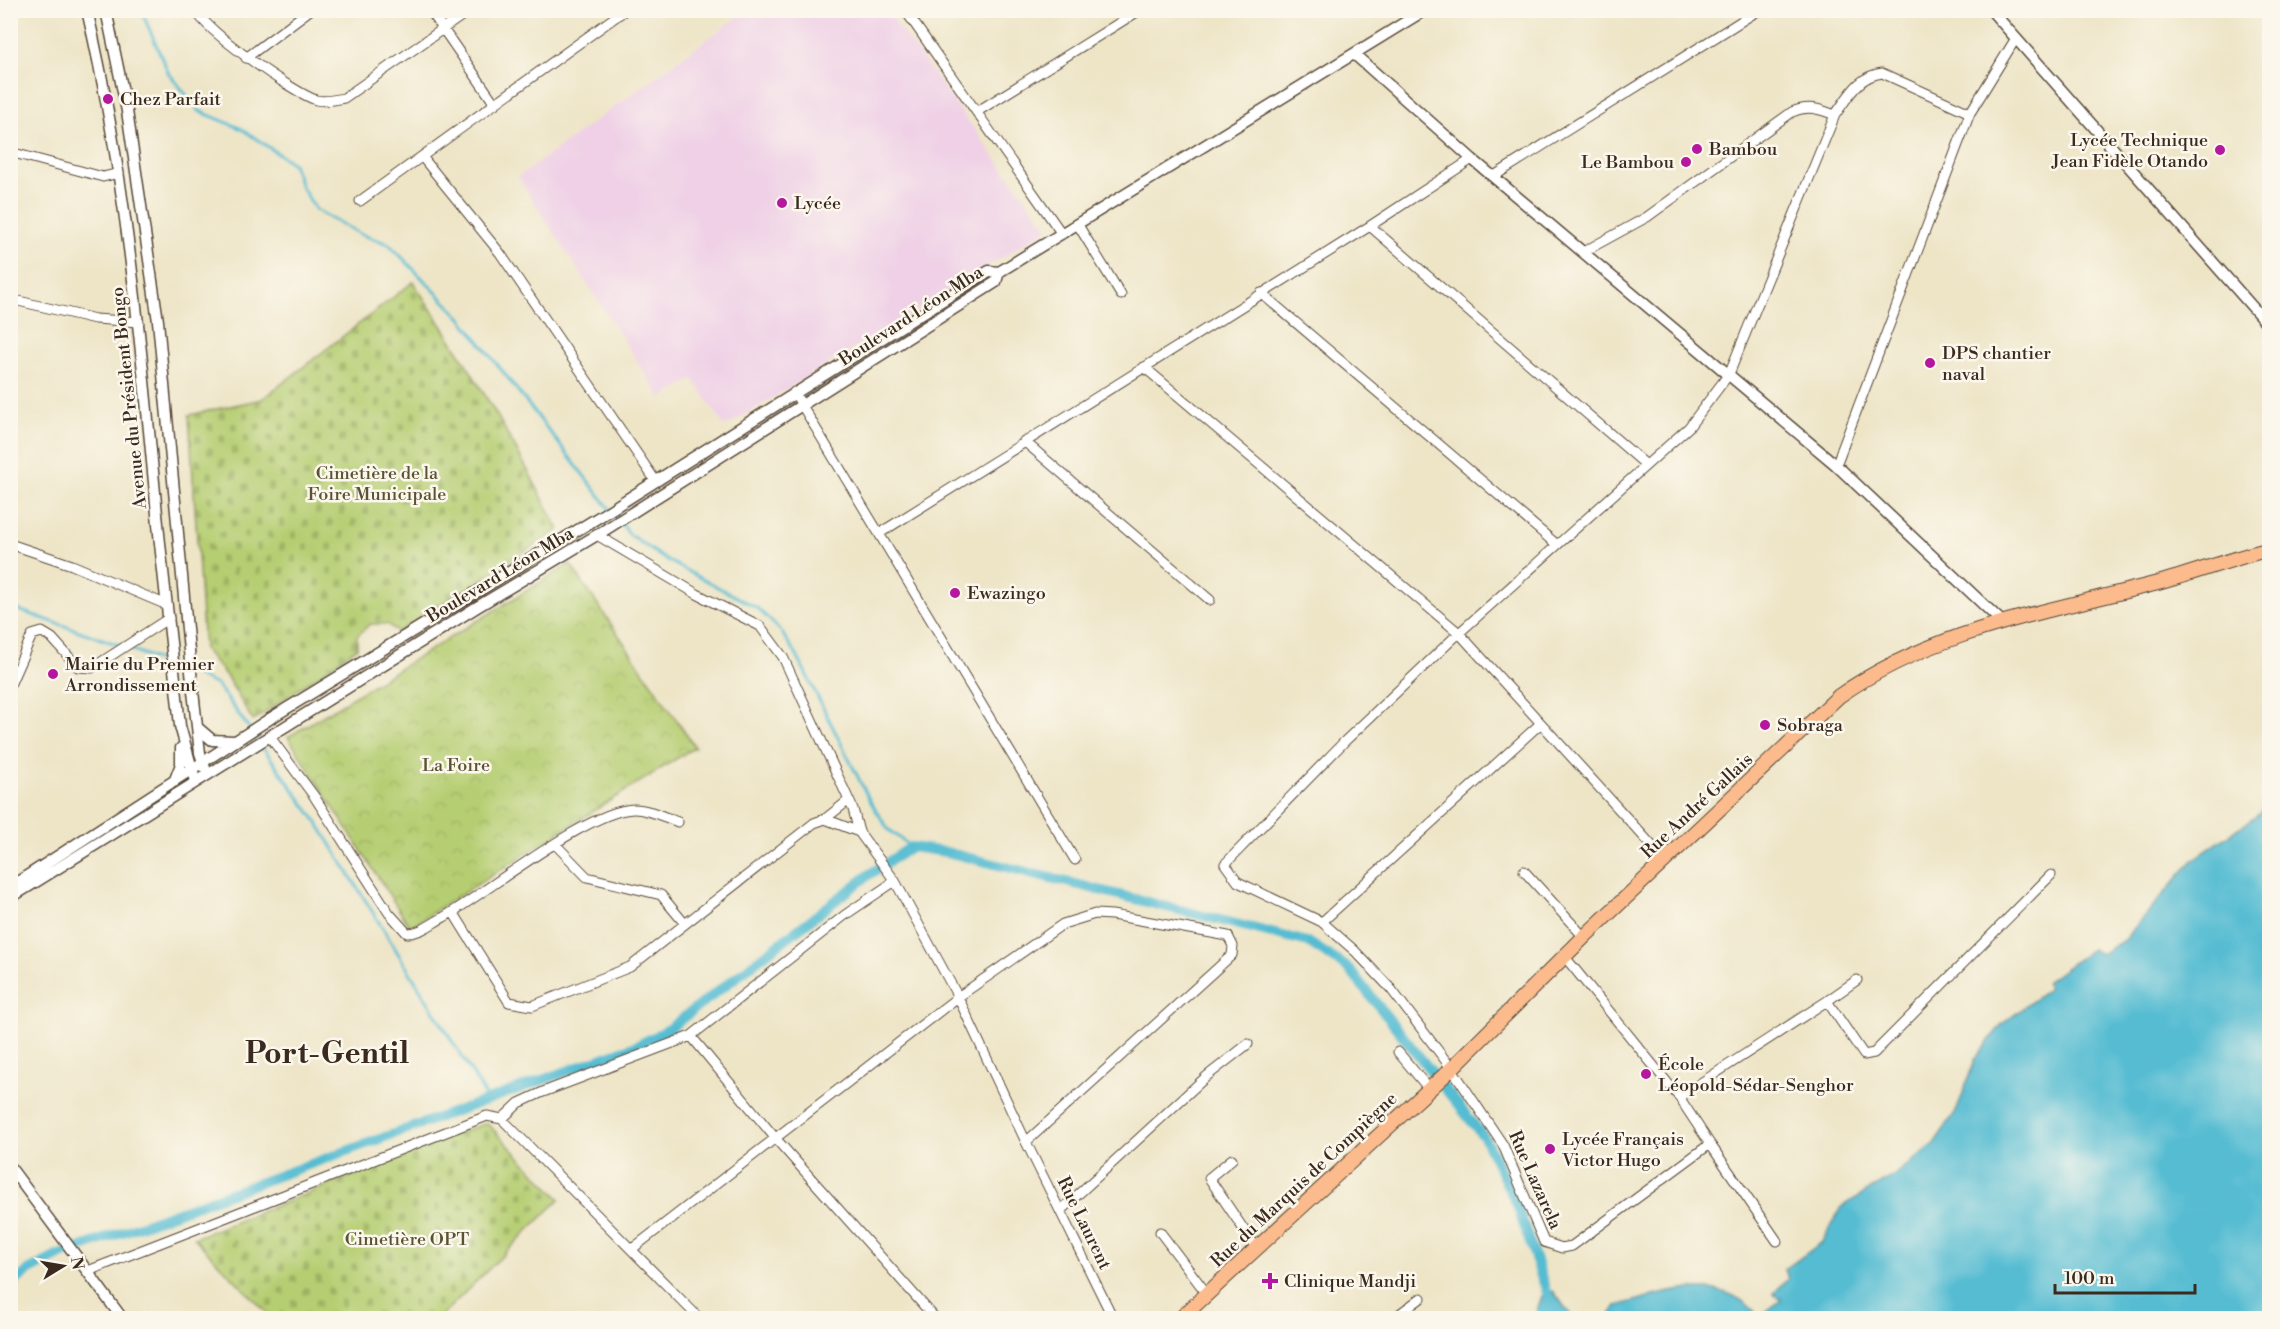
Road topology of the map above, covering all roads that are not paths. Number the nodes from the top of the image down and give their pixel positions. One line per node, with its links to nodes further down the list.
1 (87, 10): 24 (street, Avenue du Président Bongo)
2 (106, 10): 58 (street, Avenue du Président Bongo)
3 (196, 10): 16 (street)
4 (310, 10): 16 (street)
5 (430, 10): 13 (street)
6 (470, 10): 13 (street)
7 (625, 10): 17 (street)
8 (905, 10): 18 (street)
9 (1140, 10): 18 (street)
10 (1425, 10): 15 (street, Boulevard Léon Mba)
11 (1759, 10): 25 (street)
12 (1991, 10): 14 (street)
13 (443, 30): 16 (street); 17 (street)
14 (2016, 38): 19 (street); 36 (street)
15 (1354, 54): 23 (street); 27 (street, Boulevard Léon Mba)
16 (246, 57)
17 (495, 104): 22 (street)
18 (978, 111): 29 (street)
19 (1970, 113): 20 (street); 43 (street)
20 (1835, 115): 30 (street); 38 (street)
21 (10, 152): 24 (street)
22 (423, 158): 26 (street); 44 (street)
23 (1472, 159): 25 (street); 28 (street)
24 (118, 173): 35 (street, Avenue du Président Bongo)
25 (1494, 176): 30 (street)
26 (360, 201)
27 (1078, 225): 29 (street, Boulevard Léon Mba); 33 (street)
28 (1370, 226): 32 (street); 42 (street)
29 (1062, 234): 31 (street, Boulevard Léon Mba)
30 (1585, 251): 38 (street)
31 (999, 272): 39 (street, Boulevard Léon Mba); 40 (street, Boulevard Léon Mba)
32 (1261, 293): 37 (street); 48 (street)
33 (1121, 296)
34 (10, 299): 35 (street)
35 (139, 322): 51 (street, Avenue du Président Bongo)
36 (2270, 327)
37 (1144, 367): 41 (street); 54 (street)
38 (1729, 374): 42 (street); 43 (street)
39 (794, 392): 40 (street); 44 (street, Boulevard Léon Mba)
40 (802, 405): 45 (street); 46 (street, Boulevard Léon Mba)
41 (1024, 441): 45 (street); 50 (street)
42 (1646, 464): 48 (street)
43 (1836, 465): 53 (street)
44 (655, 480): 59 (street, Boulevard Léon Mba)
45 (880, 533): 71 (street)
46 (597, 535): 60 (street, Boulevard Léon Mba); 66 (street, Rue Laurent)
47 (10, 544): 51 (street)
48 (1556, 544): 54 (street)
49 (2270, 549): 53 (main road, Rue André Gallais)
50 (1210, 600)
51 (167, 605): 52 (street, Avenue du Président Bongo)
52 (169, 618): 55 (street); 57 (street, Avenue du Président Bongo)
53 (2002, 622): 72 (main road, Rue André Gallais)
54 (1459, 633): 56 (street); 79 (street, Rue Lazarela)
55 (10, 685)
56 (1540, 724): 72 (street); 79 (street)
57 (180, 726): 62 (street, Avenue du Président Bongo); 65 (street)
58 (198, 728): 59 (street); 61 (street, Avenue du Président Bongo)
59 (238, 739): 61 (street, Boulevard Léon Mba)
60 (268, 739): 63 (street, Boulevard Léon Mba); 78 (street)
61 (203, 763): 62 (street, Boulevard Léon Mba); 63 (street, Avenue du Président Bongo)
62 (191, 770): 64 (street, Avenue du Président Bongo); 65 (street, Boulevard Léon Mba)
63 (208, 775): 64 (street, Boulevard Léon Mba)
64 (197, 782): 77 (street, Boulevard Léon Mba)
65 (172, 784): 76 (street, Boulevard Léon Mba)
66 (849, 801): 67 (street); 69 (street, Rue Laurent)
67 (825, 819): 69 (street); 80 (street)
68 (678, 822): 70 (street)
69 (859, 832): 75 (street, Rue Laurent)
70 (556, 845): 78 (street); 80 (street)
71 (1075, 860)
72 (1665, 860): 81 (main road, Rue André Gallais)
73 (1524, 871): 81 (street)
74 (2051, 875): 85 (street)
75 (892, 877): 84 (street, Rue Laurent); 86 (street)
76 (10, 886)
77 (10, 898)
78 (453, 912): 80 (street)
79 (1322, 922): 89 (street, Rue Lazarela)
80 (685, 924)
81 (1584, 937): 82 (main road, Rue André Gallais)
82 (1564, 957): 89 (main road, Rue André Gallais); 91 (street)
83 (1857, 980): 85 (street)
84 (958, 997): 93 (street); 94 (street, Rue Laurent); 94 (street)
85 (1827, 1001): 91 (street)
86 (690, 1036): 92 (street); 93 (street)
87 (1248, 1044): 98 (street)
88 (1398, 1052): 90 (street)
89 (1450, 1071): 90 (main road, Rue du Marquis de Compiègne); 95 (street, Rue Lazarela)
90 (1431, 1087): 102 (main road, Rue du Marquis de Compiègne)
91 (1679, 1097): 95 (street)
92 (502, 1119): 101 (street); 103 (street)
93 (776, 1139): 101 (street); 108 (street)
94 (1026, 1143): 98 (street, Rue Laurent)
95 (1710, 1144): 100 (street)
96 (1232, 1159): 102 (street)
97 (10, 1167): 103 (street)
98 (1060, 1211): 109 (street, Rue Laurent)
99 (1160, 1232): 104 (street)
100 (1777, 1241)
101 (632, 1249): 107 (street)
102 (1257, 1249): 104 (main road, Rue du Marquis de Compiègne)
103 (85, 1267): 106 (street)
104 (1207, 1294): 110 (main road, Rue du Marquis de Compiègne)
105 (1421, 1298): 111 (street)
106 (122, 1318)
107 (699, 1318)
108 (935, 1318)
109 (1113, 1318)
110 (1181, 1318)
111 (1394, 1318)

